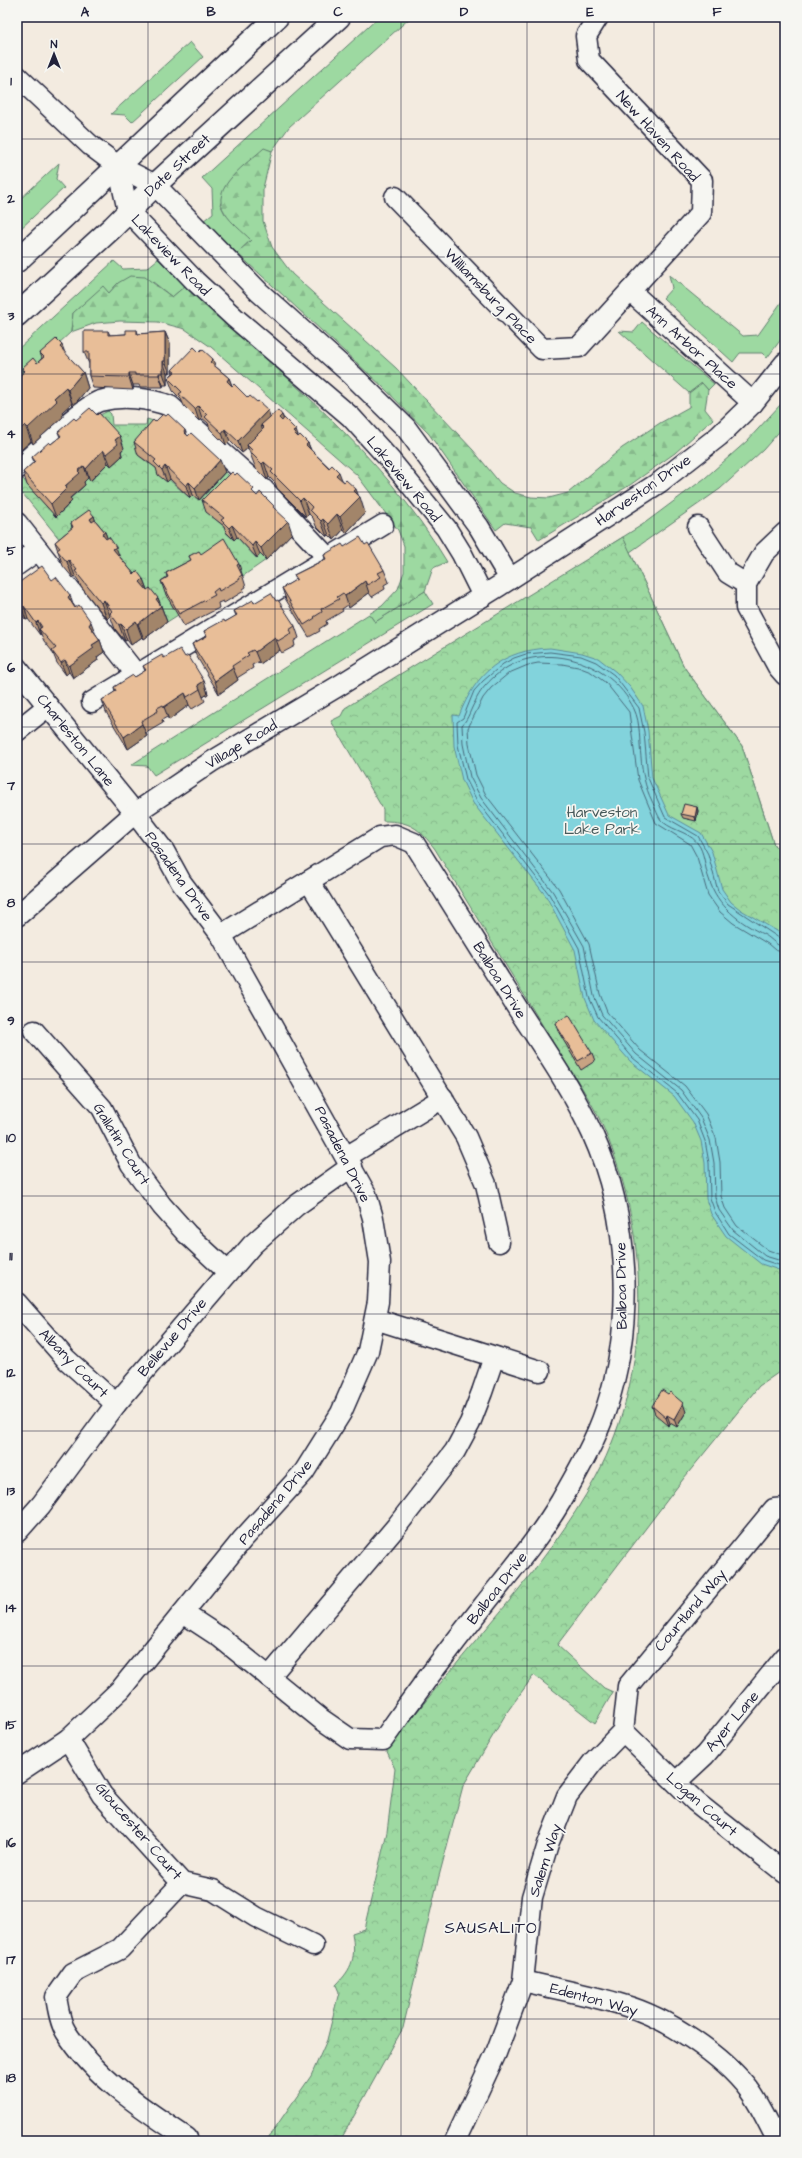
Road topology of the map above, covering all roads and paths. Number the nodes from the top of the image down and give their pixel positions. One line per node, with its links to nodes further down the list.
1 (277, 17): 5 (main road)
2 (339, 17): 6 (main road, Date Street)
3 (598, 17): 10 (street, New Haven Road)
4 (17, 76): 5 (street)
5 (118, 166): 6 (street, Lakeview Road); 8 (street, Lakeview Road); 9 (main road)
6 (155, 185): 8 (main road, Date Street); 22 (street, Lakeview Road)
7 (395, 197): 10 (street, Williamsburg Place)
8 (128, 211): 11 (main road, Date Street); 24 (street, Lakeview Road)
9 (17, 261)
10 (630, 291): 13 (street, Ann Arbor Place)
11 (17, 316)
12 (785, 363): 13 (street, Harveston Drive)
13 (753, 403): 22 (street, Harveston Drive)
14 (17, 469): 20 (street)
15 (17, 522): 19 (street)
16 (383, 525): 20 (street)
17 (698, 527): 23 (street)
18 (785, 533): 23 (street)
19 (38, 550): 21 (street); 27 (street)
20 (328, 558): 27 (street)
21 (17, 565)
22 (510, 578): 24 (street, Harveston Drive)
23 (746, 584): 25 (street)
24 (483, 596): 32 (street, Village Road)
25 (779, 652): 28 (street)
26 (17, 668): 30 (street, Charleston Lane)
27 (136, 674): 29 (street)
28 (785, 675)
29 (92, 702)
30 (48, 706): 31 (street); 32 (street, Charleston Lane)
31 (17, 730)
32 (135, 813): 34 (street, Village Road); 35 (street, Pasadena Drive)
33 (309, 881): 35 (street, Balboa Drive); 37 (street); 50 (street, Balboa Drive)
34 (17, 916)
35 (221, 935): 38 (street, Pasadena Drive)
36 (34, 1031): 40 (street, Gallatin Court)
37 (443, 1098): 38 (street, Bellevue Drive); 39 (street)
38 (349, 1162): 40 (street, Bellevue Drive); 42 (street, Pasadena Drive)
39 (499, 1242)
40 (228, 1272): 45 (street, Bellevue Drive)
41 (17, 1303): 45 (street, Albany Court)
42 (375, 1319): 43 (street); 48 (street, Pasadena Drive)
43 (494, 1357): 44 (street); 50 (street)
44 (540, 1371)
45 (116, 1404): 47 (street, Bellevue Drive)
46 (785, 1508): 51 (street, Courtland Way)
47 (17, 1532)
48 (184, 1613): 50 (street, Balboa Drive); 52 (street, Pasadena Drive)
49 (785, 1657): 54 (street, Ayer Lane)
50 (269, 1677)
51 (623, 1731): 54 (street, Logan Court); 58 (street, Salem Way)
52 (68, 1739): 53 (street, Pasadena Drive); 56 (street, Gloucester Court)
53 (17, 1774)
54 (676, 1782): 55 (street, Logan Court)
55 (782, 1864)
56 (182, 1883): 57 (street, Gloucester Court); 59 (street)
57 (313, 1945)
58 (523, 1981): 60 (street, Salem Way); 61 (street, Edenton Way)
59 (188, 2138)
60 (455, 2141)
61 (778, 2141)

